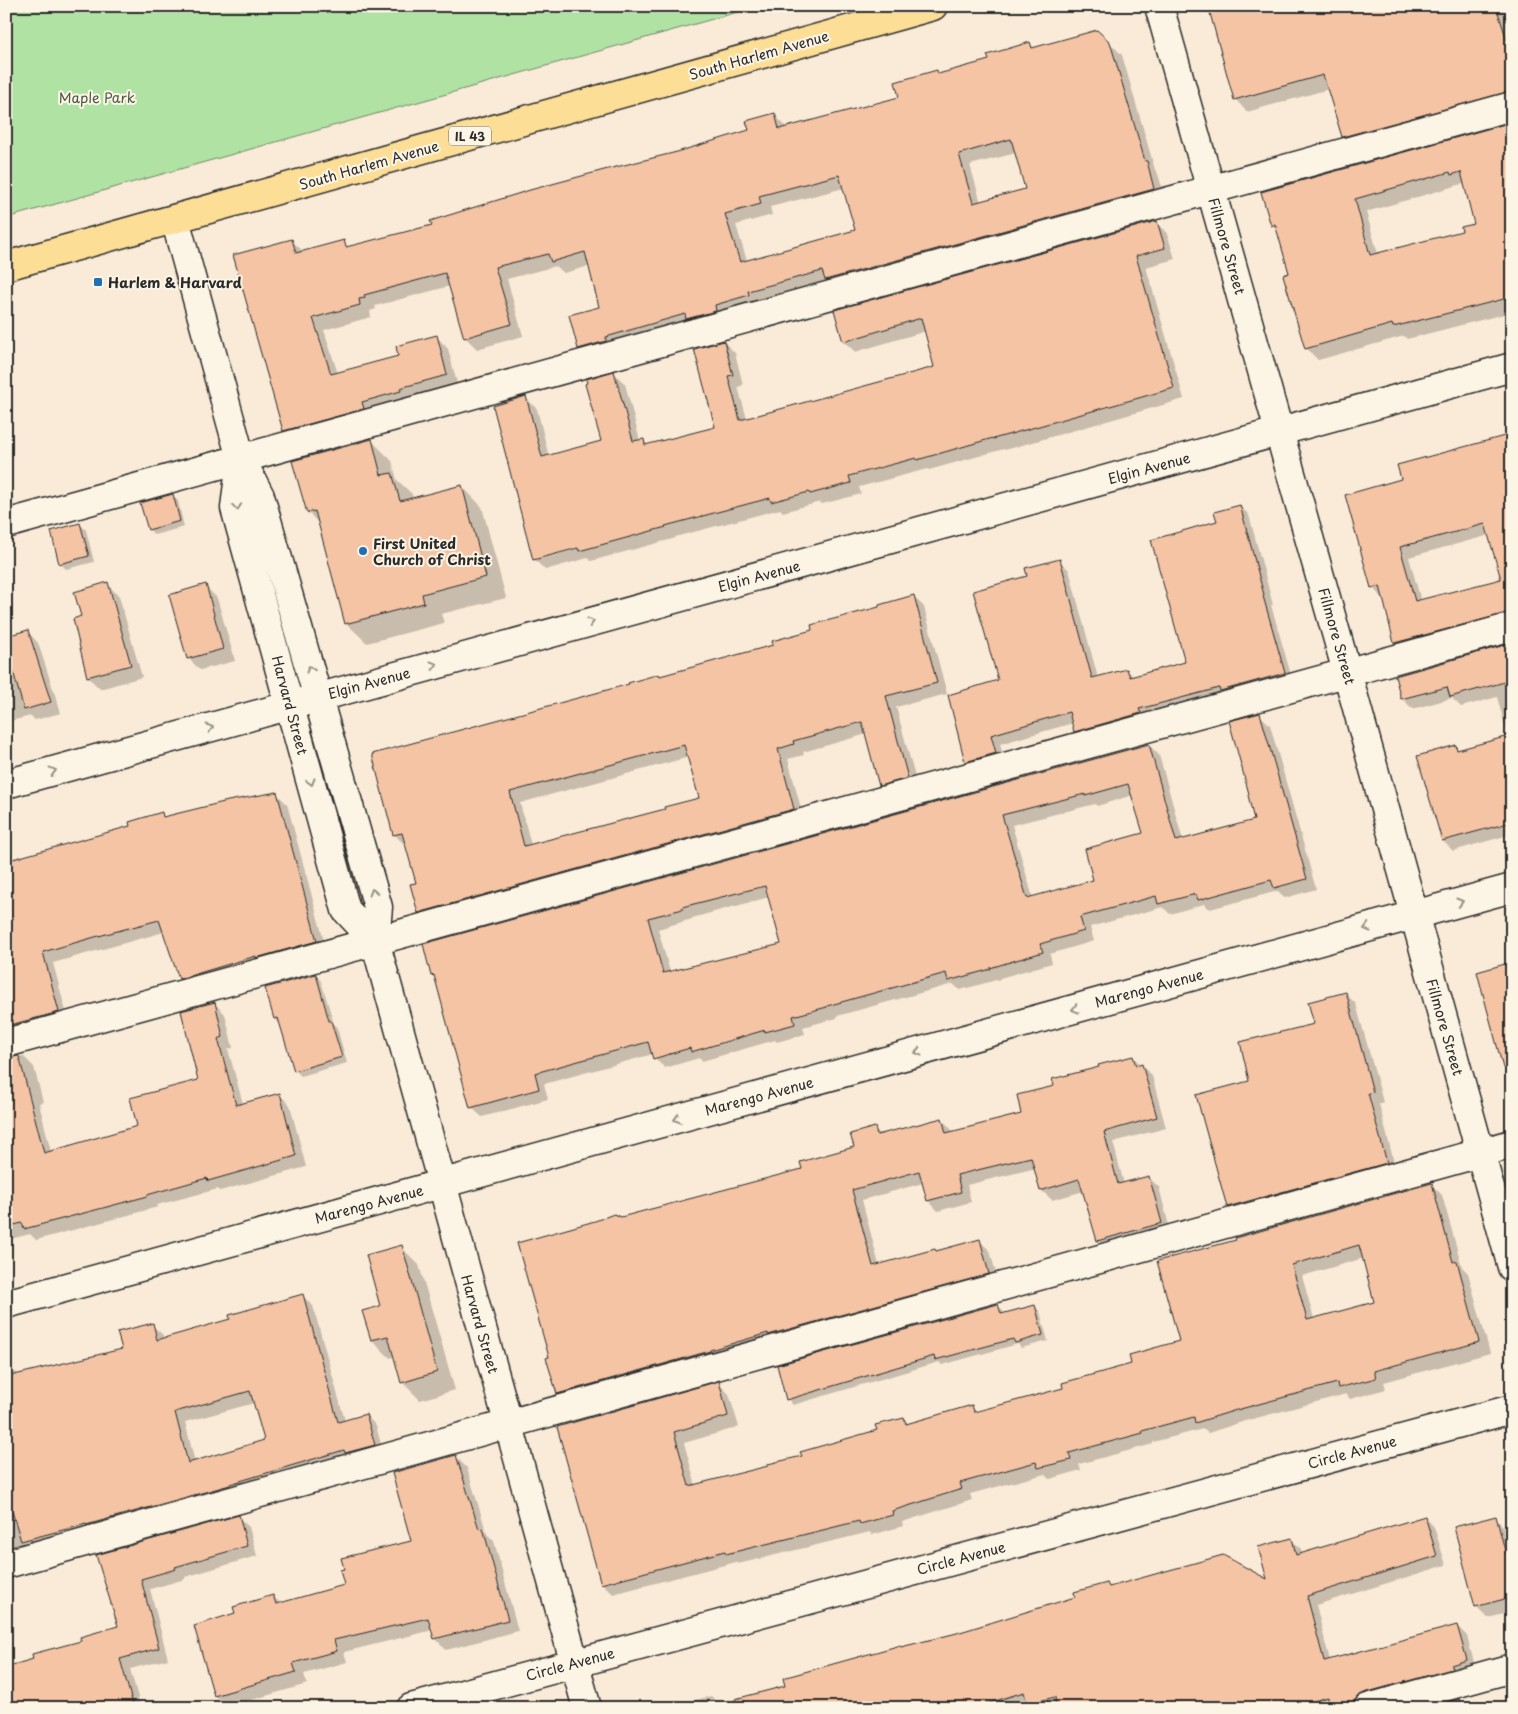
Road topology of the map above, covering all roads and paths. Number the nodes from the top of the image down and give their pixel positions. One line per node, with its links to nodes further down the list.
1 (933, 6): 5 (main road, South Harlem Avenue / IL 43)
2 (1159, 6): 4 (street, Fillmore Street)
3 (1512, 106): 4 (street)
4 (1210, 190): 8 (street, Fillmore Street); 9 (street)
5 (175, 219): 6 (main road, South Harlem Avenue / IL 43); 9 (street, Harvard Street)
6 (6, 266)
7 (1512, 367): 8 (street, Elgin Avenue)
8 (1279, 432): 12 (street, Fillmore Street); 13 (street, Elgin Avenue, one-way to 8)
9 (241, 459): 10 (street); 13 (street, Harvard Street, one-way to 9); 14 (street, Harvard Street, one-way to 14)
10 (6, 524)
11 (1512, 627): 12 (street)
12 (1347, 672): 17 (street, Fillmore Street); 18 (street)
13 (318, 697): 14 (street, Elgin Avenue); 18 (street, Harvard Street, one-way to 13)
14 (290, 705): 15 (street, Elgin Avenue, one-way to 14); 18 (street, Harvard Street, one-way to 18)
15 (6, 784)
16 (1512, 888): 17 (street, Marengo Avenue, one-way to 16)
17 (1414, 915): 21 (street, Fillmore Street); 22 (street, Marengo Avenue, one-way to 22)
18 (374, 940): 19 (street); 22 (street, Harvard Street)
19 (6, 1043)
20 (1512, 1144): 21 (street)
21 (1480, 1153): 23 (street, Fillmore Street); 26 (street)
22 (442, 1184): 24 (street, Marengo Avenue); 26 (street, Harvard Street)
23 (1512, 1267)
24 (6, 1304)
25 (1512, 1409): 28 (street, Circle Avenue)
26 (508, 1424): 27 (street); 28 (street, Harvard Street)
27 (6, 1564)
28 (574, 1662): 30 (street, Circle Avenue); 31 (street, Harvard Street)
29 (1512, 1668): 32 (street)
30 (411, 1708)
31 (587, 1708)
32 (1368, 1708)

